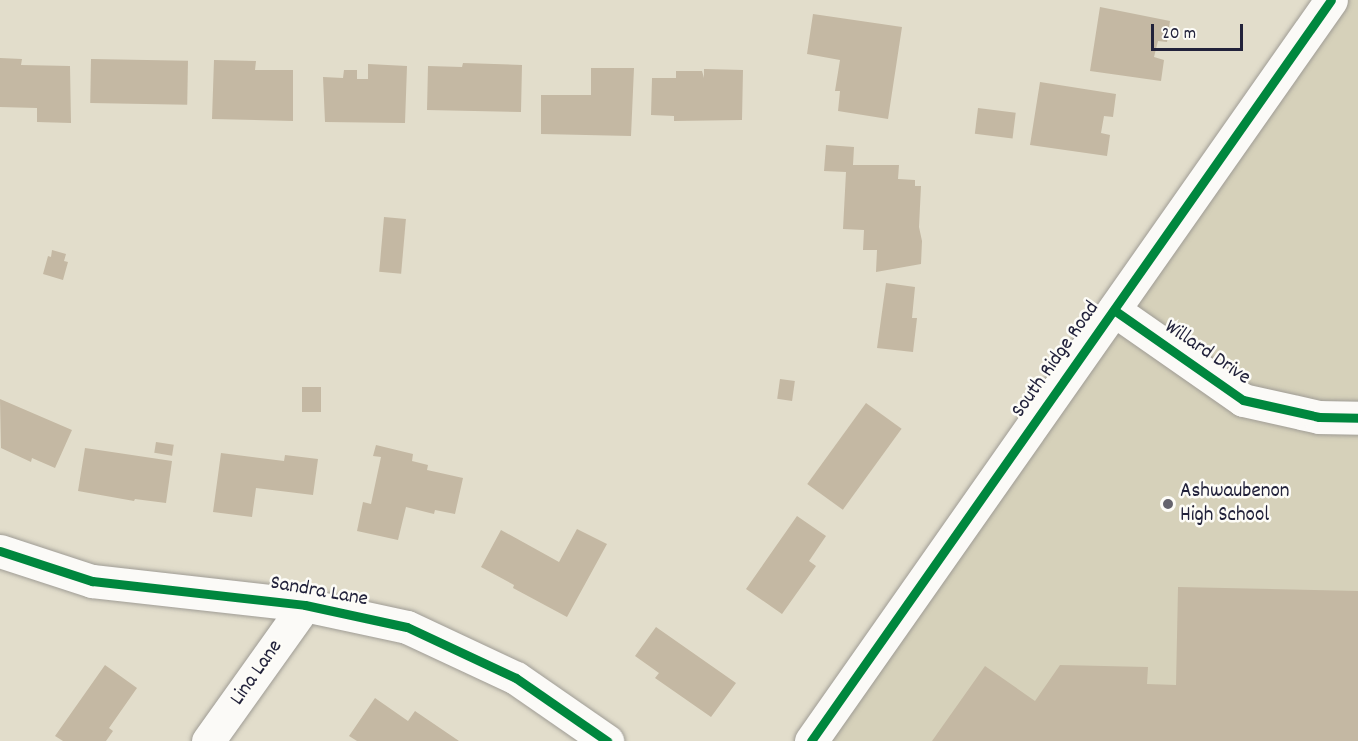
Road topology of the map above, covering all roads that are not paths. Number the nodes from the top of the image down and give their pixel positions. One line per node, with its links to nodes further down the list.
1 (1331, 0): 2 (street, South Ridge Road)
2 (1114, 310): 3 (street, Willard Drive); 8 (street, South Ridge Road)
3 (1358, 418)
4 (0, 551): 5 (street, Sandra Lane)
5 (305, 605): 6 (street, Lina Lane); 7 (street, Sandra Lane)
6 (208, 741)
7 (607, 741)
8 (811, 741)

